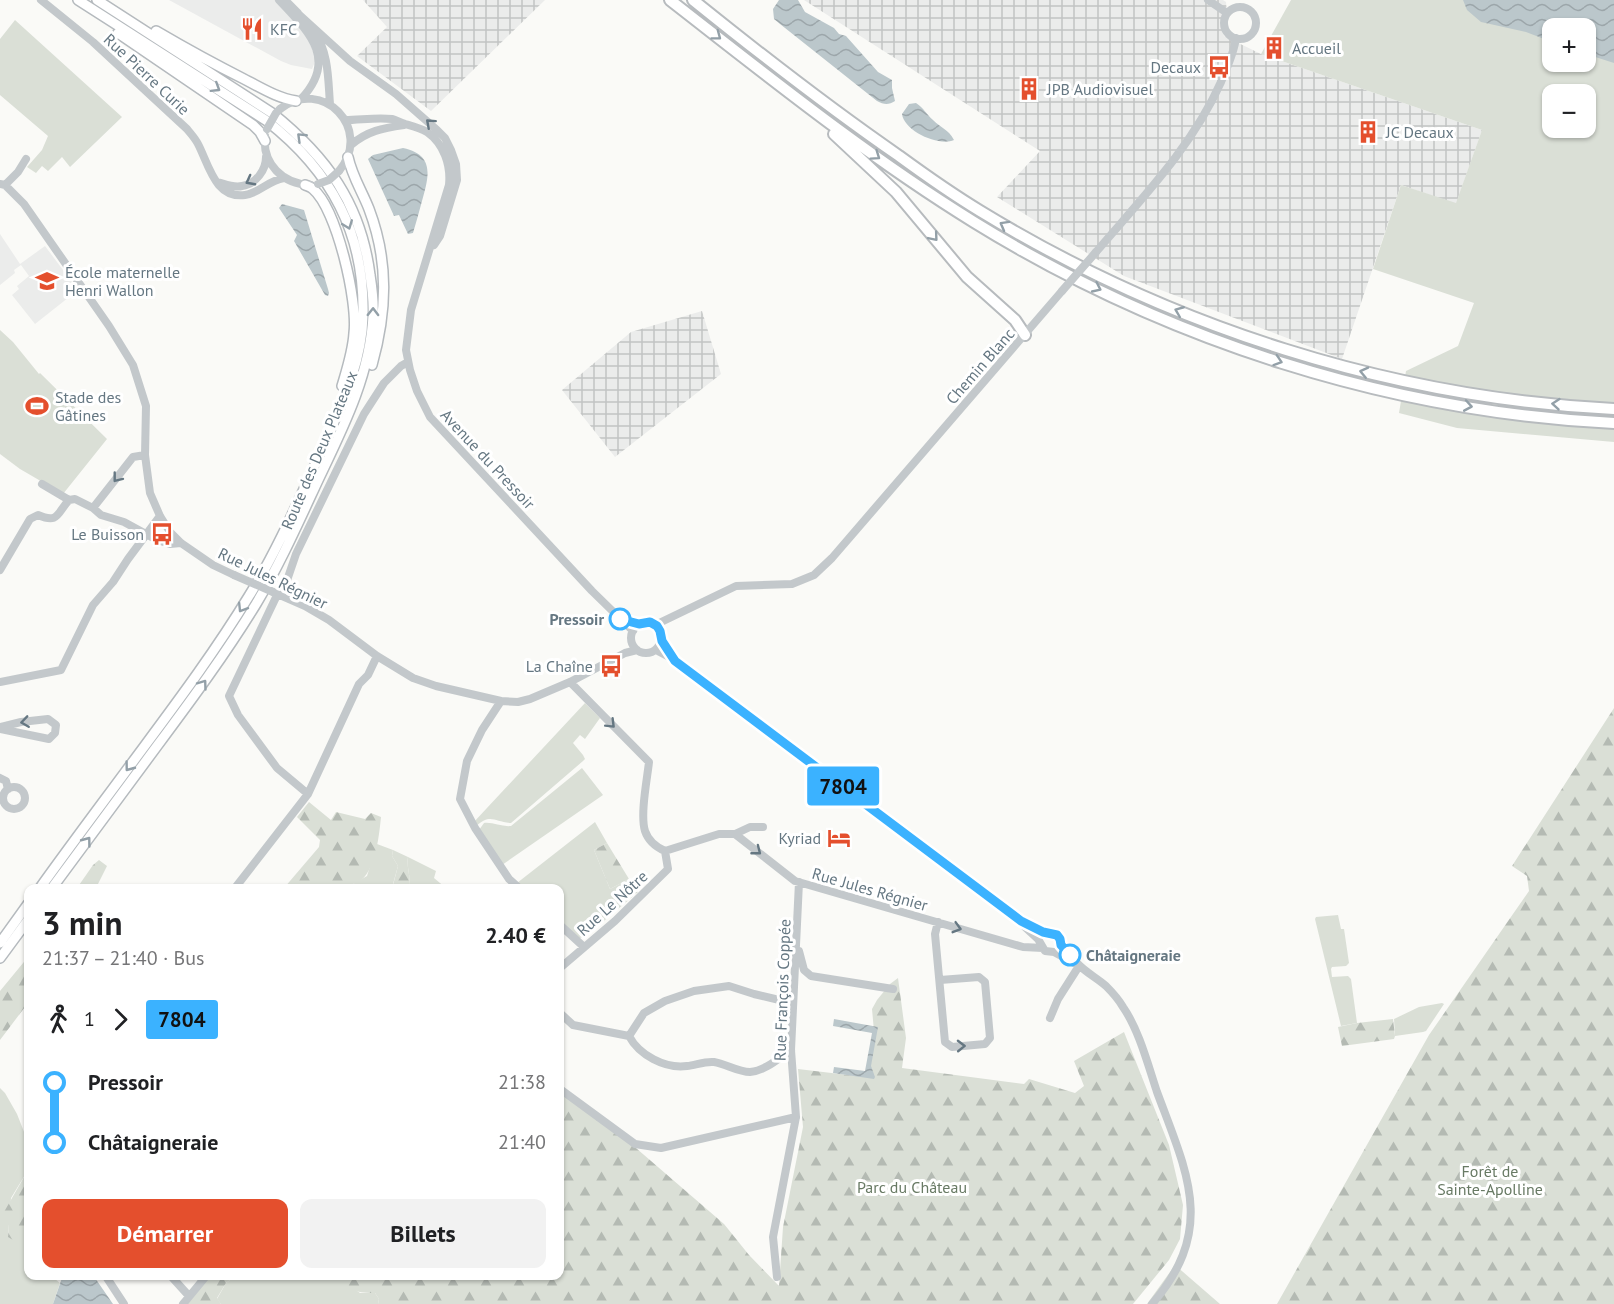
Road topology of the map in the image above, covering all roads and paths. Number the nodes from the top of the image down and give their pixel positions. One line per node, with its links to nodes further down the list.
1 (41, 0): 25 (street, Rue Pierre Curie)
2 (69, 0): 19 (main road)
3 (78, 0): 38 (main road, Route des Deux Plateaux, one-way to 38)
4 (98, 0): 34 (main road, Route des Deux Plateaux, one-way to 4)
5 (106, 0): 14 (main road)
6 (279, 0): 14 (street)
7 (285, 0): 11 (street)
8 (670, 0): 16 (highway, one-way to 16)
9 (693, 0): 33 (highway, one-way to 9)
10 (1208, 0): 12 (street)
11 (295, 11): 15 (street); 28 (street, Avenue du Pressoir, one-way to 11)
12 (1227, 13): 13 (street); 13 (street)
13 (1236, 38): 29 (street, Chemin Blanc, bridge)
14 (298, 100): 15 (street); 19 (street, bridge)
15 (330, 104): 17 (street)
16 (812, 109): 29 (highway, one-way to 29); 35 (highway, one-way to 35)
17 (345, 120): 18 (street, Avenue du Pressoir); 20 (street)
18 (406, 124): 20 (street); 28 (street, Avenue du Pressoir)
19 (265, 141): 21 (street)
20 (351, 145): 22 (street)
21 (266, 154): 24 (street); 25 (street, one-way to 25)
22 (348, 157): 27 (street, bridge); 34 (main road)
23 (26, 159): 26 (street)
24 (284, 178): 25 (street); 27 (street)
25 (217, 182)
26 (3, 184): 36 (street, Rue Jules Régnier)
27 (305, 185): 38 (main road)
28 (430, 251): 30 (street, Avenue du Pressoir)
29 (1025, 334): 48 (street, Chemin Blanc)
30 (408, 362): 31 (street, Avenue du Pressoir); 32 (street)
31 (411, 373): 32 (street); 46 (street, Avenue du Pressoir)
32 (391, 375): 45 (street)
33 (1614, 409)
34 (347, 418): 67 (main road, Route des Deux Plateaux, one-way to 34)
35 (1614, 423)
36 (145, 455): 40 (street, one-way to 40); 41 (street, Rue Jules Régnier)
37 (42, 484): 39 (street)
38 (306, 484): 66 (main road, Route des Deux Plateaux, one-way to 66)
39 (69, 500): 40 (street); 44 (street)
40 (93, 508): 42 (street)
41 (160, 516): 42 (street); 43 (street, Rue Jules Régnier)
42 (146, 534): 43 (street); 55 (street)
43 (181, 543): 45 (street, Rue Jules Régnier, bridge)
44 (0, 570)
45 (278, 593): 53 (street, Rue Jules Régnier); 61 (street)
46 (620, 619): 47 (street); 49 (street, Avenue du Pressoir)
47 (639, 624): 48 (street); 49 (street)
48 (658, 628): 50 (street)
49 (633, 631): 51 (street)
50 (662, 641): 52 (street); 54 (street)
51 (634, 647): 52 (street); 56 (street, Rue Jules Régnier)
52 (656, 650): 54 (street)
53 (377, 656): 57 (street, Rue Jules Régnier); 61 (street)
54 (673, 659): 71 (street)
55 (0, 682)
56 (570, 682): 57 (street, Rue Jules Régnier); 64 (street, one-way to 64)
57 (501, 701): 69 (street)
58 (0, 728): 58 (street, one-way to 58)
59 (0, 778): 60 (street)
60 (8, 789)
61 (308, 794): 68 (street)
62 (763, 827): 63 (street)
63 (735, 834): 64 (street); 65 (street, Rue Jules Régnier, one-way to 65)
64 (665, 851): 80 (street, Rue Le Nôtre)
65 (799, 882): 72 (street, Rue Jules Régnier); 77 (street, Rue François Coppée)
66 (43, 884)
67 (55, 884)
68 (238, 884)
69 (515, 884)
70 (24, 910): 76 (main road)
71 (1021, 921): 75 (street); 78 (street)
72 (938, 922): 78 (street, Rue Jules Régnier, one-way to 78); 85 (street)
73 (24, 925): 82 (main road)
74 (564, 929): 80 (street)
75 (1048, 933): 78 (street); 79 (street)
76 (0, 943)
77 (797, 943): 86 (street); 87 (street, Rue François Coppée)
78 (1042, 945): 81 (street)
79 (1061, 945): 81 (street); 84 (street)
80 (584, 947): 83 (street, Rue Le Nôtre)
81 (1054, 952): 84 (street)
82 (0, 958)
83 (564, 964)
84 (1078, 965): 89 (street); 101 (street)
85 (940, 980): 85 (street, one-way to 85)
86 (893, 989)
87 (792, 1003): 90 (street); 91 (street, Rue François Coppée)
88 (564, 1017): 90 (street)
89 (1050, 1018)
90 (628, 1036): 91 (street)
91 (790, 1050): 93 (street, Rue François Coppée)
92 (564, 1092): 93 (street)
93 (796, 1117): 94 (street, Rue François Coppée)
94 (777, 1277)
95 (108, 1280): 99 (street)
96 (175, 1280): 98 (street)
97 (203, 1280): 98 (street)
98 (189, 1296): 100 (street)
99 (124, 1304)
100 (183, 1304)
101 (1152, 1304)

